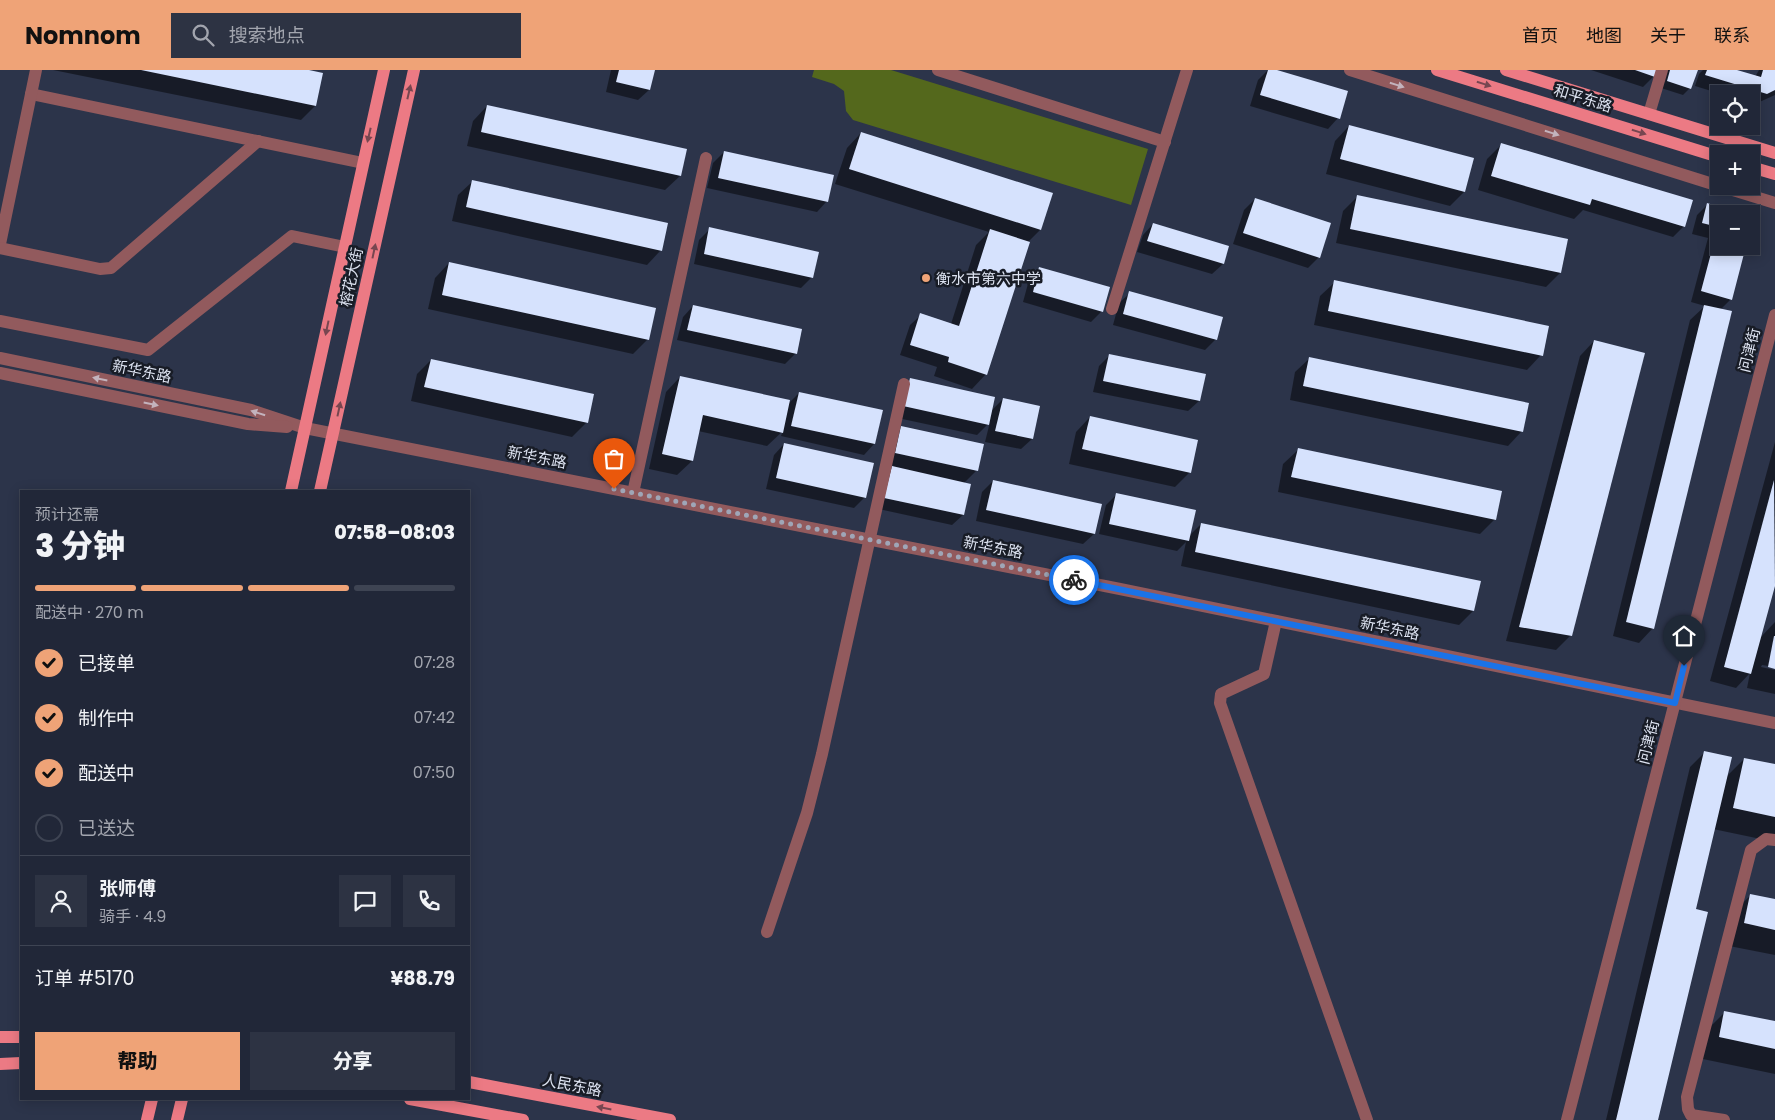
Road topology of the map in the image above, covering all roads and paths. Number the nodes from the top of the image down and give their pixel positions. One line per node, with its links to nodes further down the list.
1 (36, 70): 10 (street)
2 (384, 70): 17 (main road, 榕花大街, one-way to 17)
3 (414, 70): 33 (main road, 榕花大街, one-way to 3)
4 (938, 70): 13 (street)
5 (1187, 70): 13 (street)
6 (1350, 70): 20 (street, one-way to 20)
7 (1437, 70): 15 (main road, 和平东路, one-way to 15)
8 (1506, 70): 11 (main road, 和平东路)
9 (1662, 70): 11 (street)
10 (31, 94): 12 (street); 23 (street)
11 (1649, 114): 14 (main road, 和平东路)
12 (258, 141): 17 (street); 25 (street)
13 (1165, 142): 26 (street)
14 (1775, 153)
15 (1710, 154)
16 (706, 158): 36 (street)
17 (363, 163): 24 (main road, 榕花大街)
18 (1760, 170): 19 (main road)
19 (1775, 174)
20 (1710, 183)
21 (1747, 195): 22 (street)
22 (1775, 204)
23 (0, 244)
24 (344, 247): 28 (street); 32 (main road, 榕花大街, one-way to 32)
25 (0, 248)
26 (1112, 309)
27 (1775, 315): 39 (street, 问津街)
28 (0, 321)
29 (0, 358): 32 (street, 新华东路, one-way to 29)
30 (0, 373): 32 (street, 新华东路, one-way to 32)
31 (904, 384): 37 (street)
32 (305, 428): 33 (street, 新华东路); 34 (main road, 榕花大街)
33 (333, 434): 35 (main road, 榕花大街); 36 (street, 新华东路)
34 (291, 490)
35 (320, 490)
36 (633, 493): 37 (street, 新华东路)
37 (869, 539): 38 (street, 新华东路); 42 (street)
38 (1276, 621): 39 (street, 新华东路); 55 (street)
39 (1675, 703): 40 (street, 新华东路); 56 (street, 问津街)
40 (1775, 723)
41 (1775, 840): 57 (street)
42 (767, 932)
43 (0, 1037): 44 (main road)
44 (20, 1037)
45 (20, 1063): 46 (main road)
46 (0, 1064)
47 (470, 1082): 54 (main road, 人民东路, one-way to 47)
48 (152, 1100): 51 (main road)
49 (182, 1100): 52 (main road)
50 (415, 1100): 53 (main road)
51 (147, 1120)
52 (177, 1120)
53 (523, 1120)
54 (670, 1120)
55 (1367, 1120)
56 (1567, 1120)
57 (1724, 1120)

